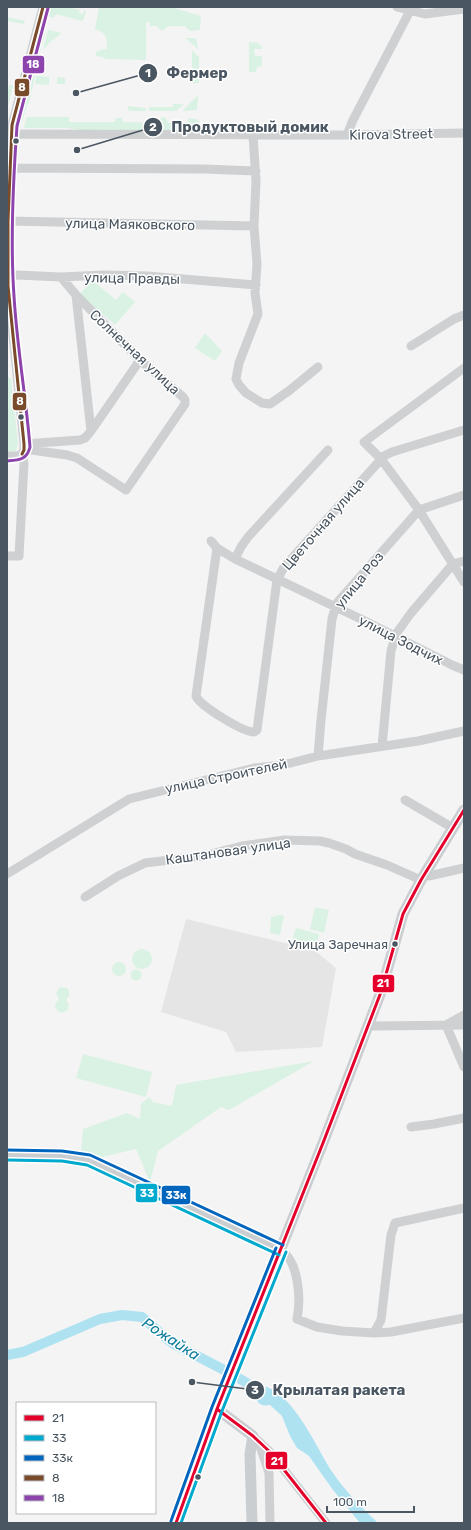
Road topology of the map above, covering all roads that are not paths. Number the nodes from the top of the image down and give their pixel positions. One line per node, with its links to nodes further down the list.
1 (43, 7): 6 (street)
2 (397, 7): 4 (street)
3 (464, 8): 4 (street)
4 (411, 9): 8 (street)
5 (464, 133): 8 (street, Kirova Street)
6 (9, 134): 7 (street, Kirova Street); 9 (street)
7 (253, 134): 8 (street, Kirova Street); 10 (street)
8 (347, 135)
9 (10, 168): 10 (street); 11 (street)
10 (256, 171): 12 (street)
11 (8, 221): 12 (street, улица Маяковского); 13 (street)
12 (254, 226): 15 (street)
13 (8, 276): 14 (street, улица Правды); 24 (street)
14 (61, 277): 15 (street, улица Правды); 16 (street, Солнечная улица)
15 (256, 285): 20 (street)
16 (76, 295): 19 (street, Солнечная улица); 23 (street)
17 (464, 315): 18 (street)
18 (410, 346)
19 (140, 360): 23 (street); 24 (street, Солнечная улица)
20 (318, 367)
21 (464, 368): 27 (street)
22 (464, 430): 27 (street, Цветочная улица)
23 (90, 431): 24 (street)
24 (24, 449): 26 (street); 30 (street)
25 (328, 450): 31 (street)
26 (7, 456)
27 (380, 459): 29 (street); 34 (street, Цветочная улица)
28 (464, 496): 29 (street)
29 (419, 510): 33 (street); 36 (street, улица Роз)
30 (7, 556)
31 (235, 559): 34 (street, улица Зодчих); 39 (street, улица Зодчих)
32 (464, 561): 33 (street)
33 (453, 564): 35 (street); 37 (street)
34 (277, 580): 36 (street, улица Зодчих); 39 (street, Цветочная улица)
35 (464, 582)
36 (335, 607): 37 (street, улица Зодчих); 42 (street, улица Роз)
37 (395, 636): 38 (street, улица Зодчих); 41 (street)
38 (464, 670)
39 (257, 730)
40 (464, 731): 41 (street, улица Строителей)
41 (382, 746): 42 (street, улица Строителей)
42 (318, 756): 47 (street, улица Строителей)
43 (405, 800): 45 (street)
44 (464, 810): 45 (main road)
45 (453, 828): 48 (main road)
46 (464, 868): 48 (street)
47 (7, 874)
48 (422, 877): 49 (street, Каштановая улица); 52 (main road)
49 (85, 897)
50 (464, 1016): 53 (street)
51 (464, 1024): 53 (street)
52 (368, 1025): 53 (street); 59 (main road)
53 (446, 1025): 54 (street)
54 (464, 1067)
55 (464, 1118): 56 (street)
56 (411, 1127)
57 (7, 1155): 59 (main road)
58 (464, 1208): 61 (street)
59 (281, 1250): 61 (street); 62 (main road)
60 (464, 1318): 61 (street)
61 (374, 1333)
62 (217, 1409): 63 (main road); 64 (street)
63 (256, 1439): 65 (main road); 66 (street); 67 (street)
64 (176, 1523)
65 (252, 1523)
66 (270, 1523)
67 (326, 1523)

